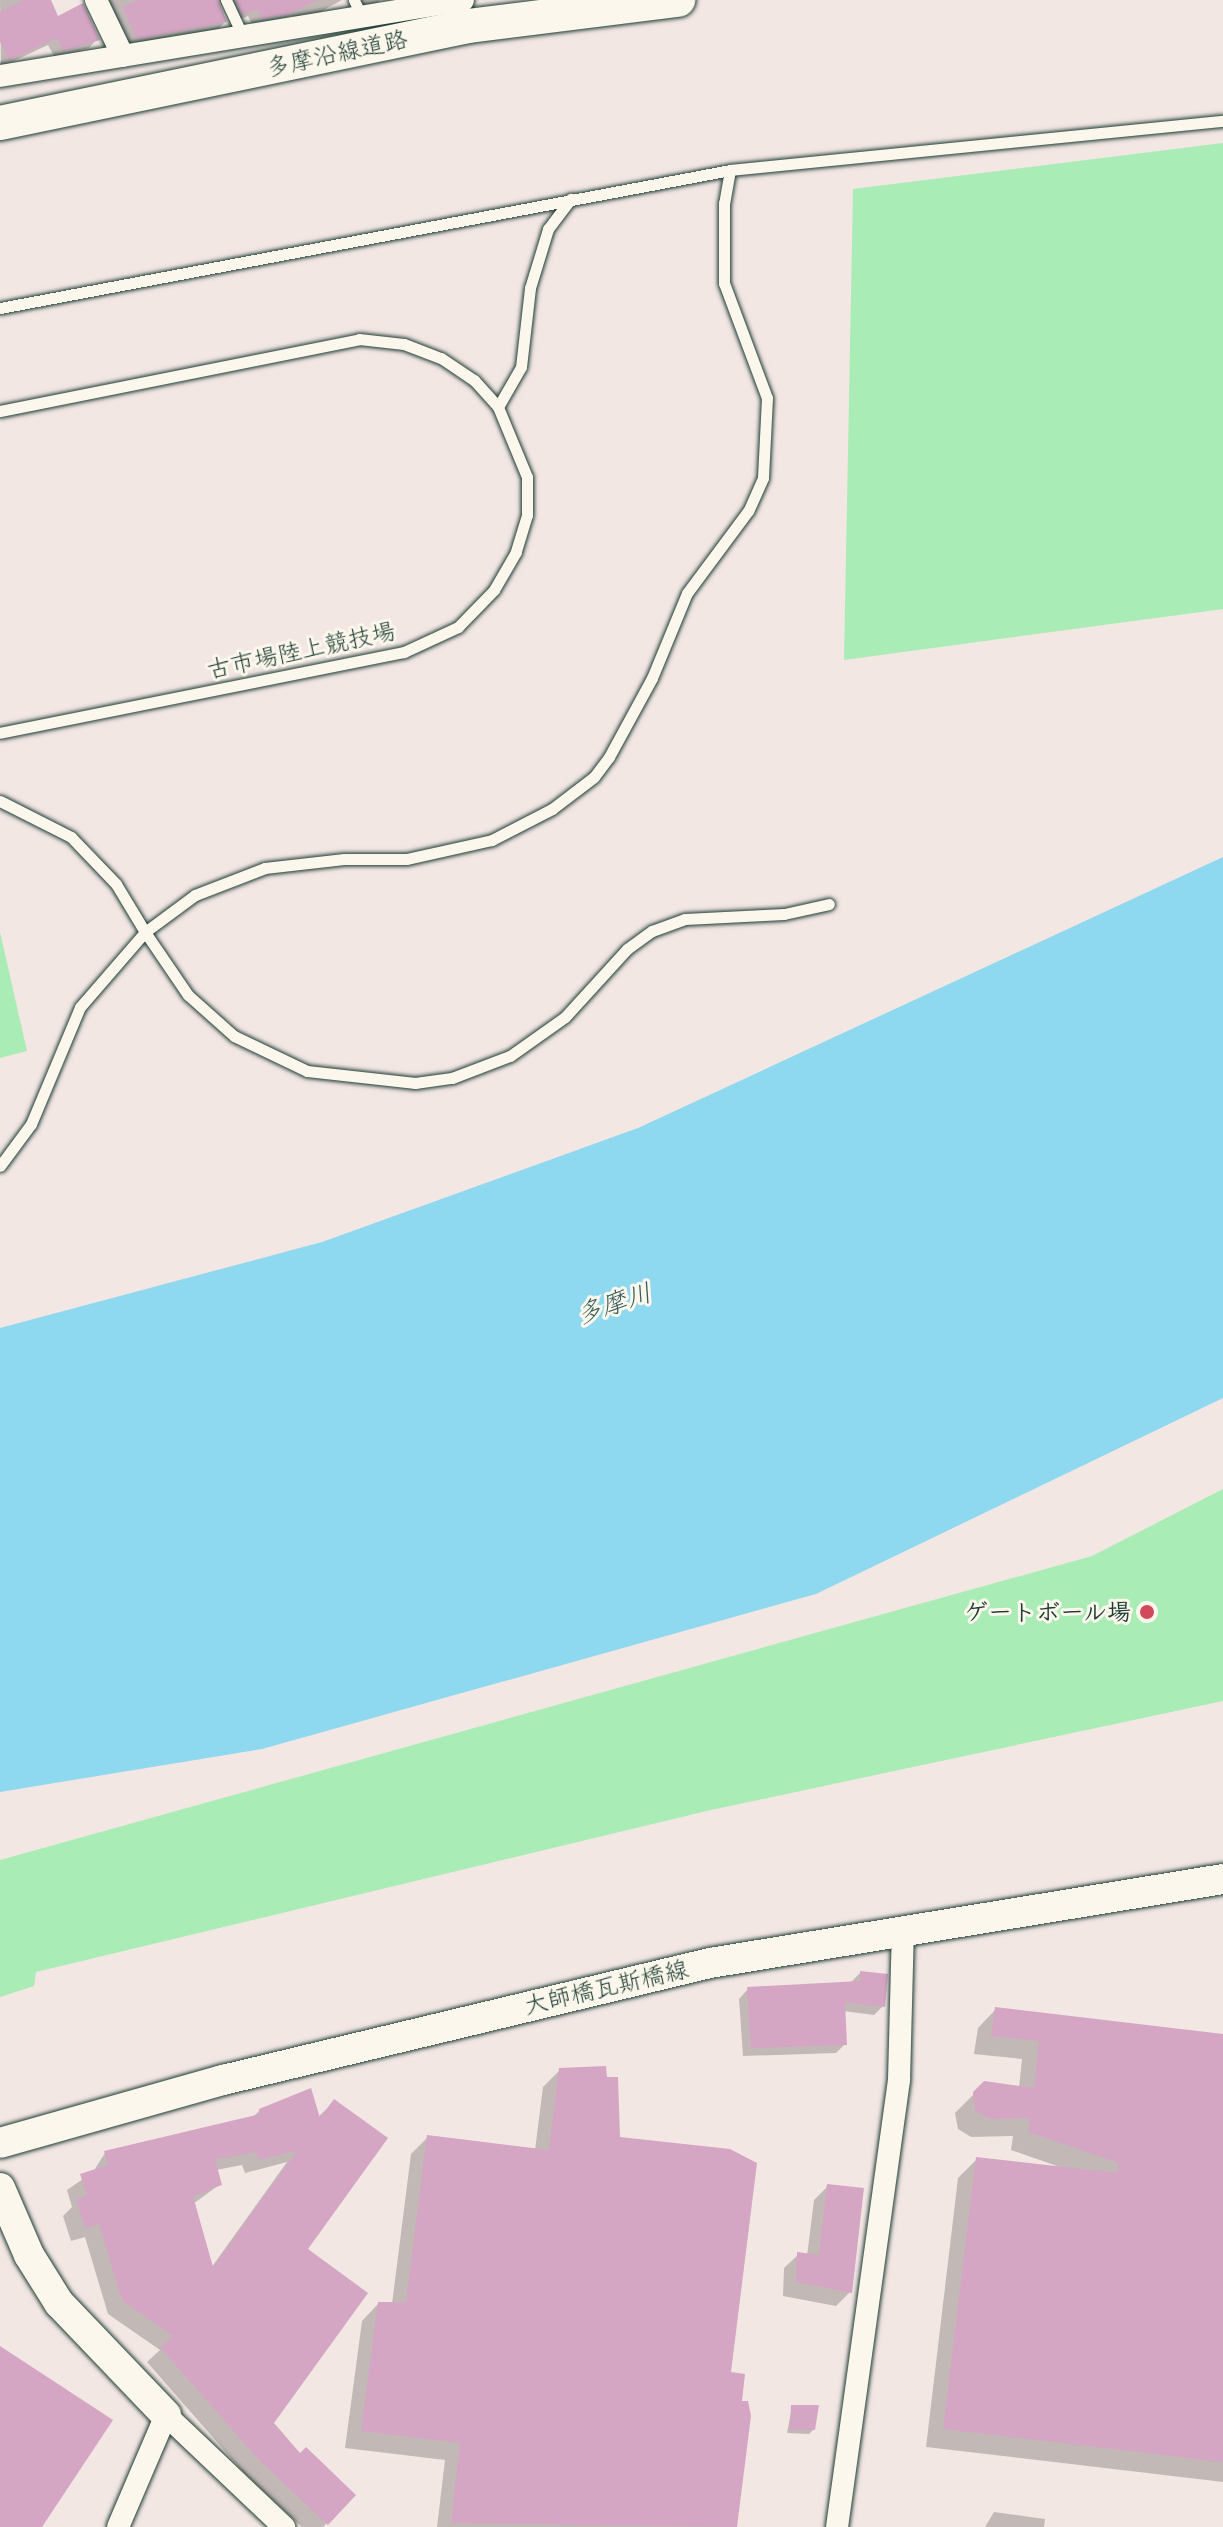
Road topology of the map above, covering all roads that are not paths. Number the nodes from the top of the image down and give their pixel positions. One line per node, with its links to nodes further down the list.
1 (96, 0): 7 (street)
2 (226, 0): 6 (lane)
3 (463, 0): 5 (street)
4 (678, 0): 10 (main road, 多摩沿線道路)
5 (357, 7): 6 (street)
6 (243, 36): 7 (street)
7 (123, 56): 8 (street)
8 (0, 76)
9 (1223, 121): 11 (lane)
10 (0, 123)
11 (730, 170): 12 (lane); 19 (lane)
12 (571, 199): 13 (lane); 14 (lane)
13 (0, 308)
14 (498, 407): 15 (lane, 古市場陸上競技場); 16 (lane, 古市場陸上競技場)
15 (0, 411)
16 (0, 733)
17 (0, 801): 19 (lane)
18 (829, 904): 19 (lane)
19 (145, 932): 20 (lane)
20 (0, 1166)
21 (1223, 1879): 22 (street, 大師橋瓦斯橋線)
22 (903, 1929): 23 (street, 大師橋瓦斯橋線); 28 (street)
23 (0, 2143)
24 (0, 2188): 25 (street)
25 (166, 2415): 26 (street); 27 (street)
26 (118, 2527)
27 (284, 2527)
28 (837, 2527)

